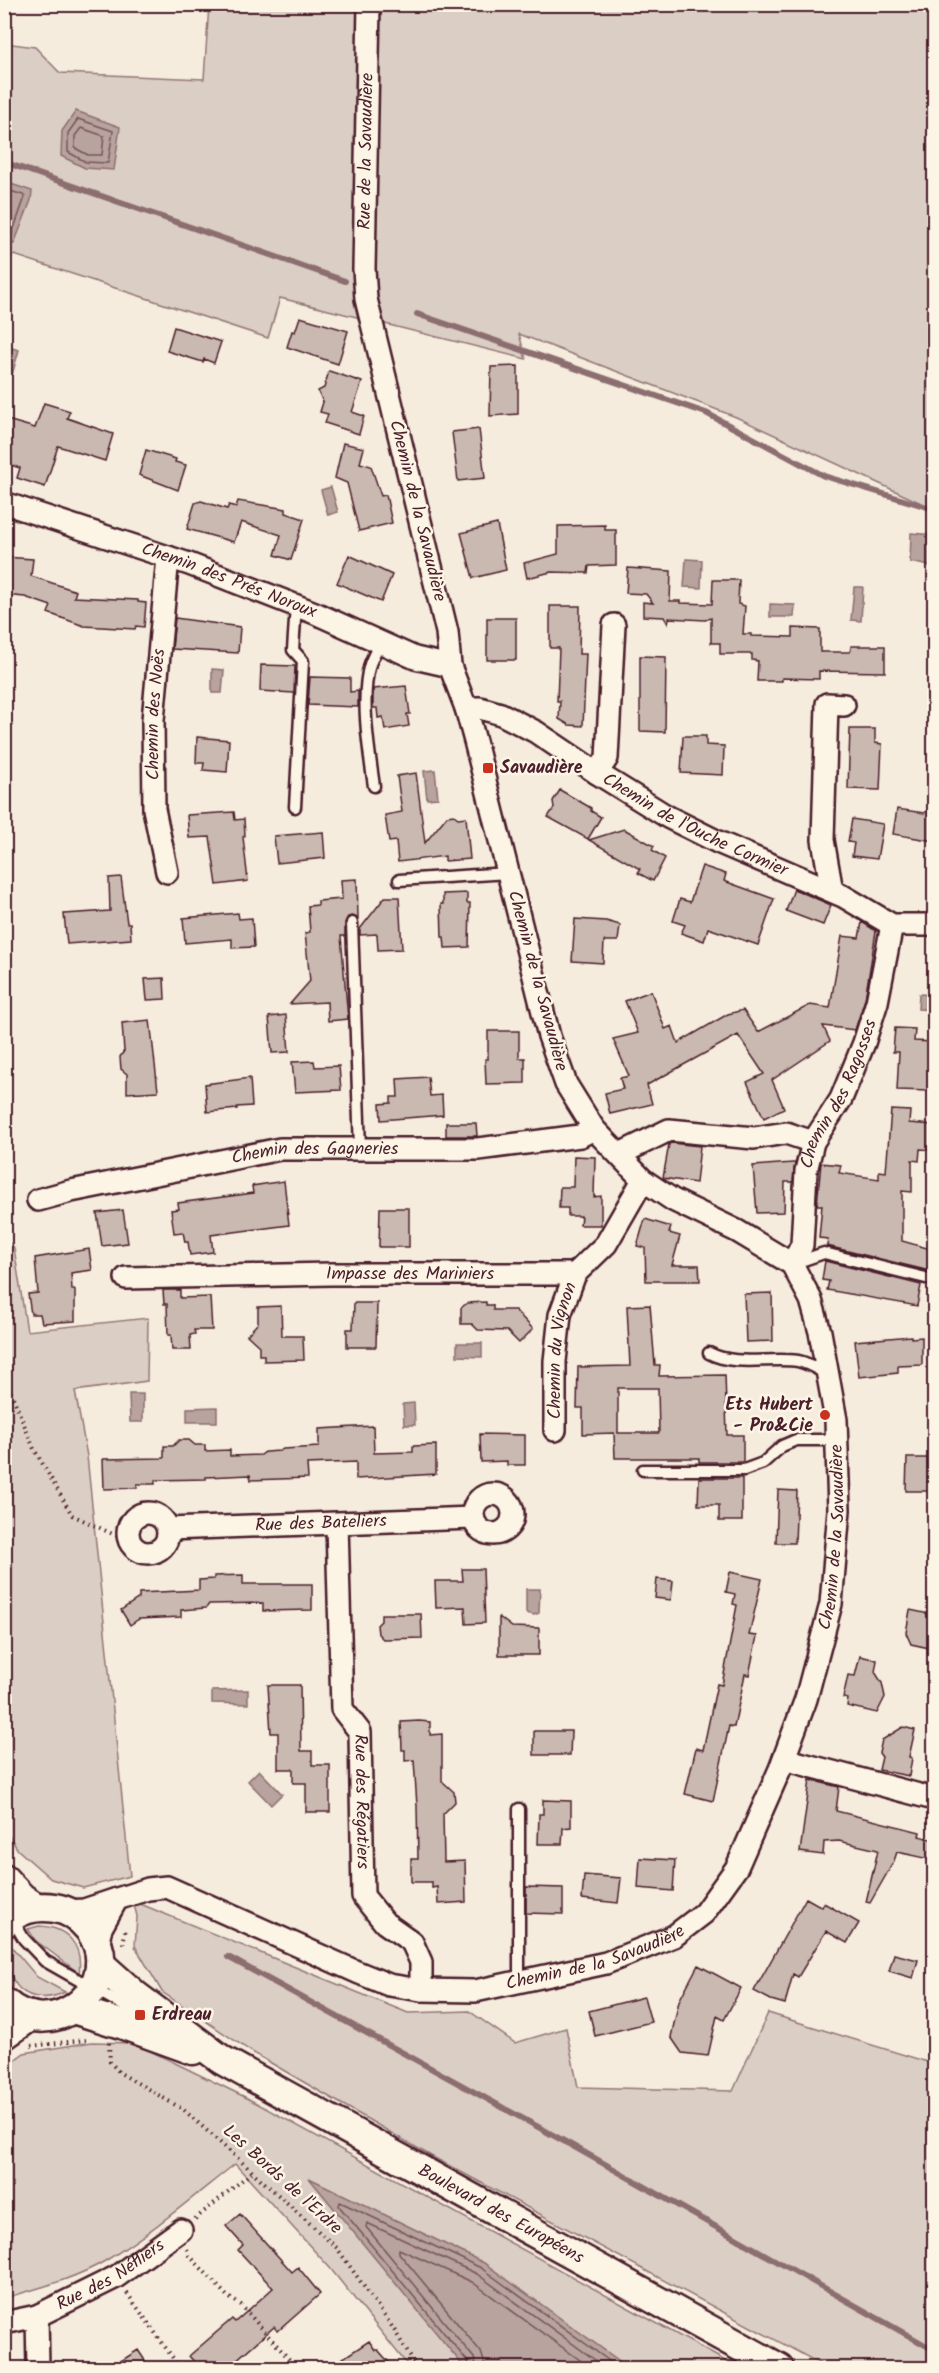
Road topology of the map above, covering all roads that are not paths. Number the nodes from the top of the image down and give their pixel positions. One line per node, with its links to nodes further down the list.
1 (369, 4): 2 (street, Rue de la Savaudière)
2 (366, 299): 8 (street, Chemin de la Savaudière)
3 (4, 503): 4 (street, Chemin des Prés Noroux)
4 (168, 557): 5 (street, Chemin des Prés Noroux); 14 (street, Chemin des Noës)
5 (296, 605): 7 (street, Chemin des Prés Noroux); 13 (lane)
6 (614, 625): 11 (street)
7 (380, 642): 8 (street, Chemin des Prés Noroux); 12 (lane)
8 (450, 666): 10 (street, Chemin de la Savaudière)
9 (828, 704): 17 (street)
10 (466, 708): 11 (street, Chemin de l'Ouche Cormier); 15 (street, Chemin de la Savaudière)
11 (597, 773): 17 (street, Chemin de l'Ouche Cormier)
12 (374, 786)
13 (295, 807)
14 (167, 872)
15 (508, 873): 16 (lane); 21 (street, Chemin de la Savaudière)
16 (399, 880)
17 (832, 891): 19 (street, Chemin de l'Ouche Cormier)
18 (352, 923): 23 (lane)
19 (892, 925): 20 (street, Chemin de l'Ouche Cormier); 22 (street, Chemin des Ragosses)
20 (934, 925)
21 (594, 1129): 23 (street, Chemin des Gagneries); 24 (street, Chemin de la Savaudière)
22 (813, 1142): 24 (street); 27 (street, Chemin des Ragosses)
23 (360, 1149): 26 (street, Chemin des Gagneries)
24 (620, 1154): 25 (street, Chemin de la Savaudière)
25 (643, 1180): 27 (street, Chemin de la Savaudière); 28 (street)
26 (38, 1200)
27 (792, 1264): 30 (lane); 32 (street, Chemin de la Savaudière)
28 (575, 1274): 29 (street, Impasse des Mariniers); 33 (street, Chemin du Vignon)
29 (126, 1278)
30 (934, 1281)
31 (709, 1353): 32 (lane)
32 (828, 1376): 34 (street, Chemin de la Savaudière)
33 (555, 1430)
34 (837, 1440): 35 (lane); 39 (street, Chemin de la Savaudière)
35 (643, 1470)
36 (473, 1518): 37 (street, Rue des Bateliers)
37 (337, 1524): 38 (street, Rue des Bateliers); 48 (street, Rue des Régatiers)
38 (168, 1528): 38 (street)
39 (784, 1759): 40 (street); 47 (street, Chemin de la Savaudière)
40 (934, 1799)
41 (519, 1809): 47 (lane)
42 (4, 1879): 45 (main road)
43 (117, 1899): 44 (street, Chemin de la Savaudière); 46 (street); 48 (street, Chemin de la Savaudière)
44 (68, 1911): 45 (main road); 46 (main road, Boulevard des Européens)
45 (13, 1913): 46 (lane)
46 (96, 1966): 50 (main road); 53 (main road, Boulevard des Européens)
47 (519, 1982): 48 (street, Chemin de la Savaudière)
48 (421, 1990)
49 (4, 2002): 51 (main road)
50 (73, 2009): 51 (main road); 53 (main road, Boulevard des Européens)
51 (31, 2016): 52 (main road)
52 (4, 2035)
53 (222, 2060): 58 (main road, Boulevard des Européens)
54 (181, 2230): 55 (street, Rue des Néfliers)
55 (37, 2316): 56 (street, Rue des Néfliers); 57 (street, Rue des Néfliers)
56 (4, 2323)
57 (38, 2368)
58 (779, 2368)

